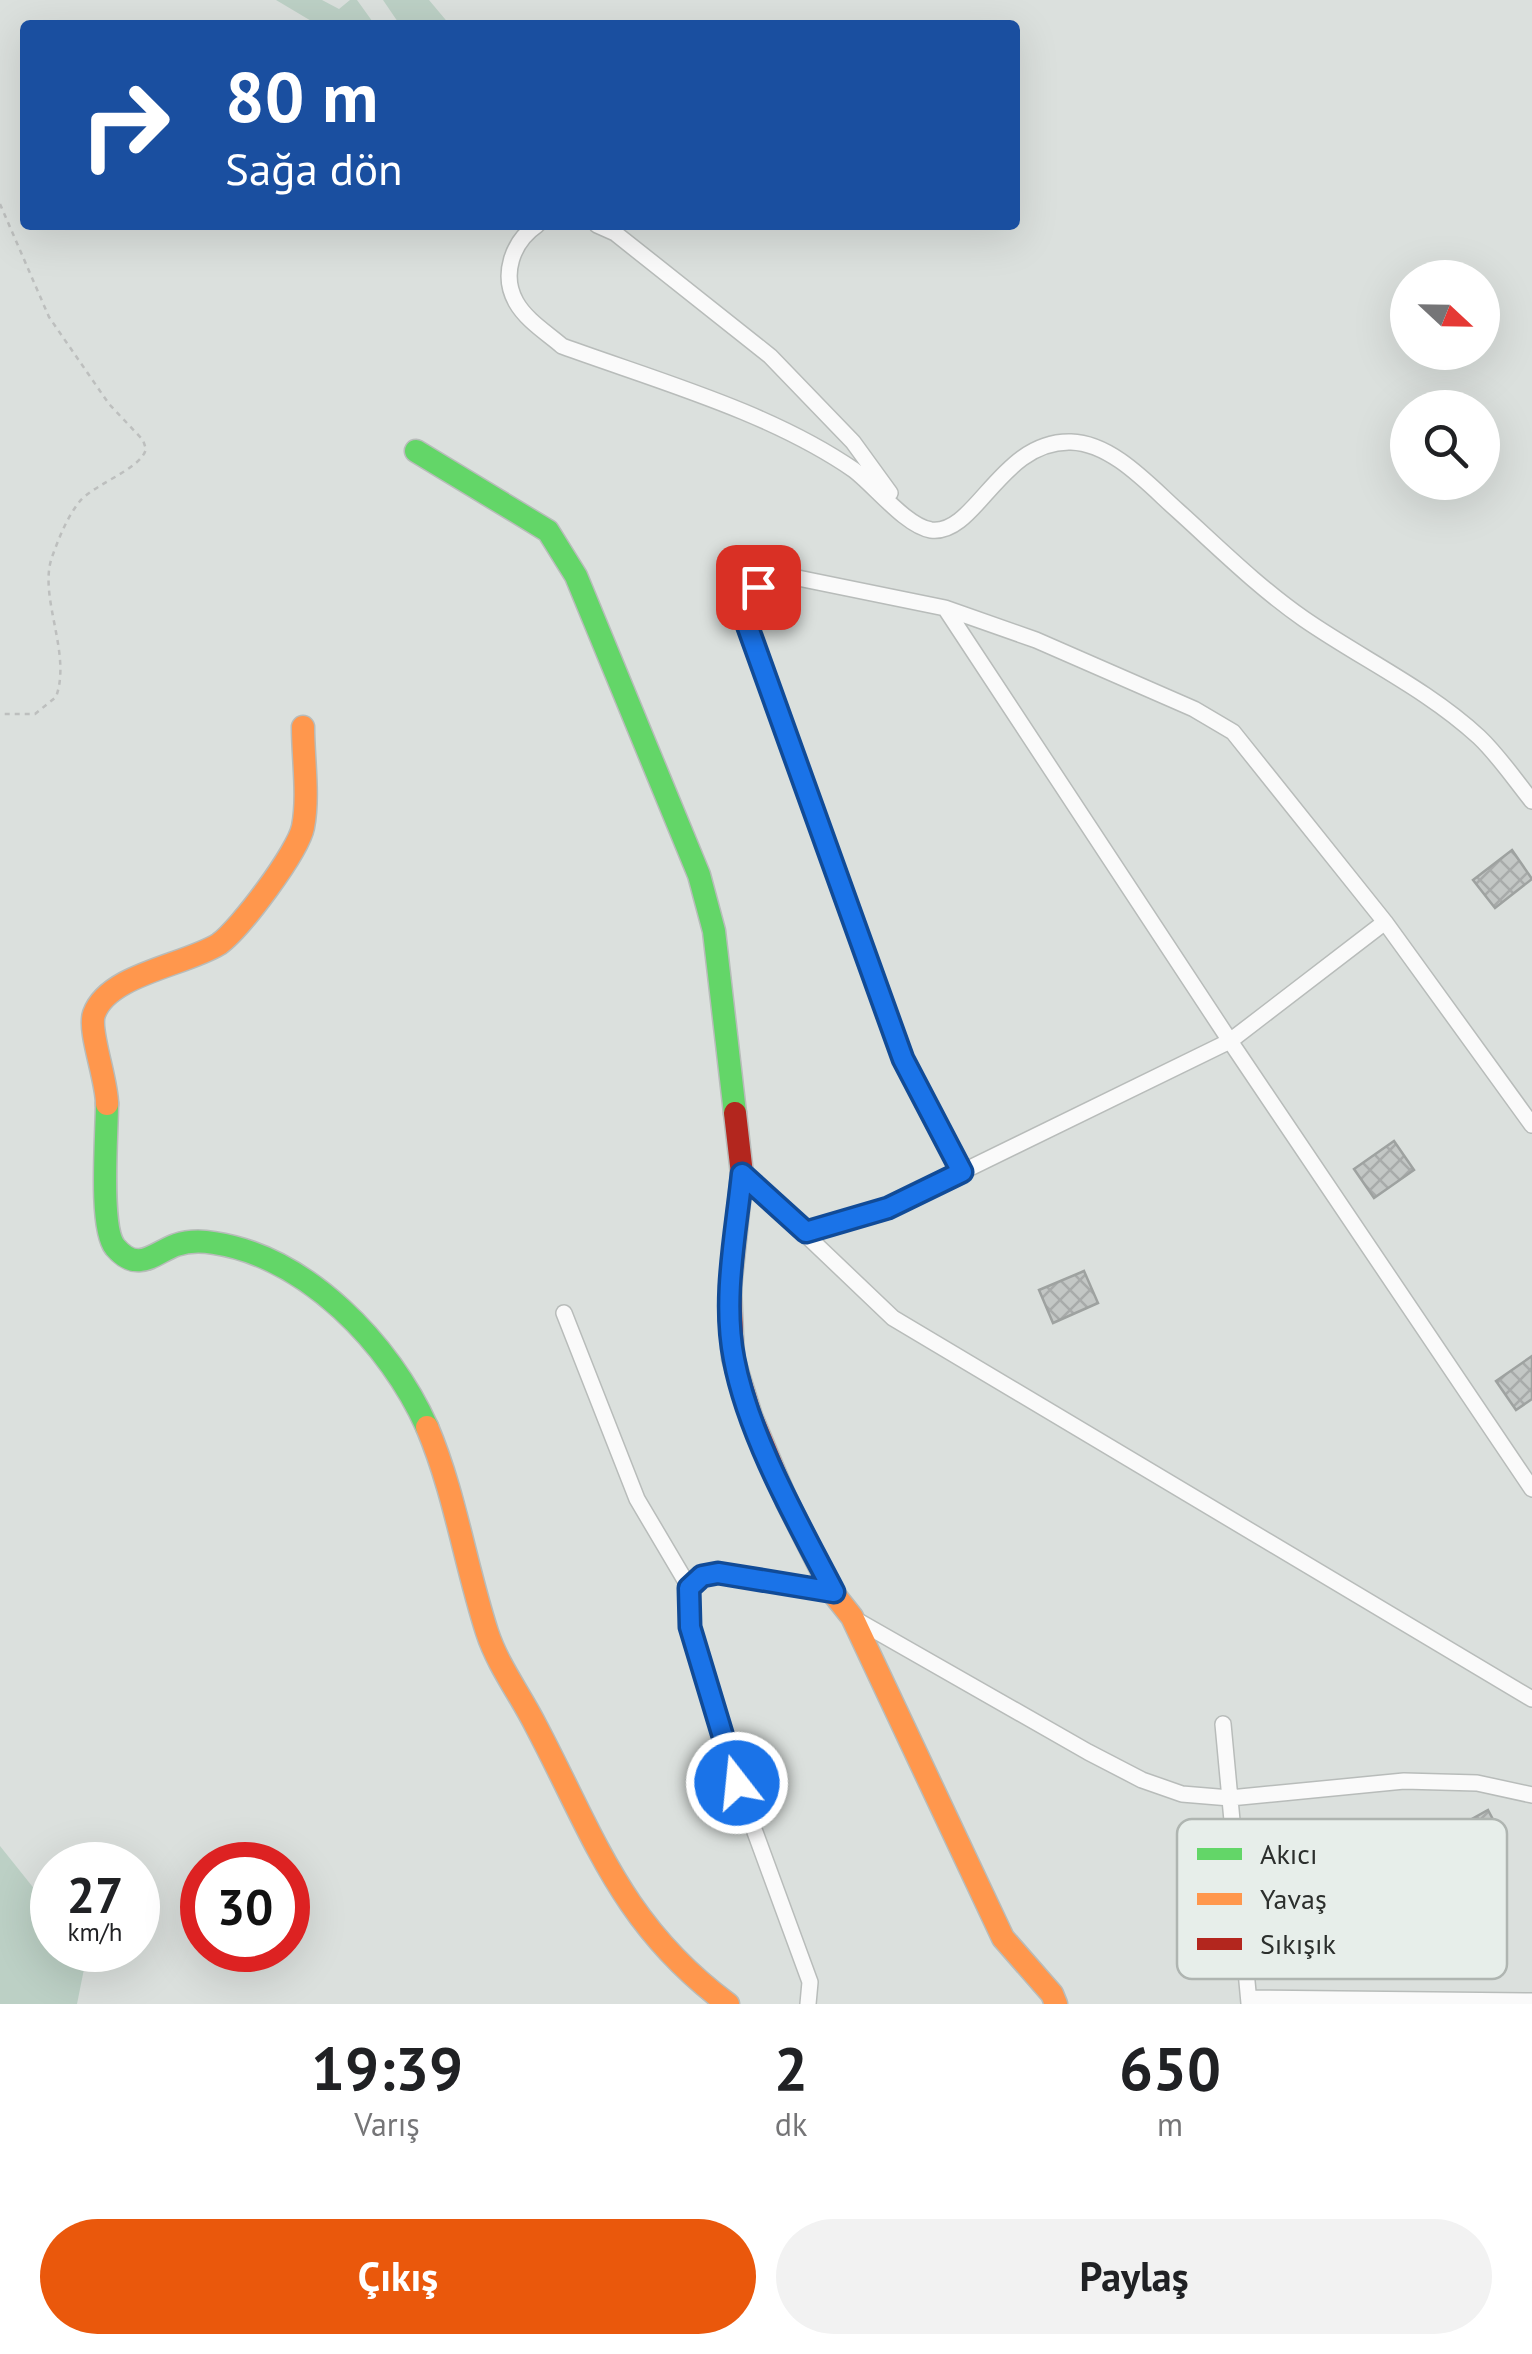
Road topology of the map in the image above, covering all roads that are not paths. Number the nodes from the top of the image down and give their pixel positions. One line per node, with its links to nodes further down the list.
1 (531, 230): 4 (street)
2 (608, 230): 4 (street)
3 (416, 451): 12 (street)
4 (907, 517): 7 (street)
5 (945, 608): 8 (street); 9 (street); 11 (street)
6 (302, 727): 26 (street)
7 (1532, 802)
8 (1385, 922): 9 (street); 10 (street)
9 (1230, 1041): 11 (street); 15 (street)
10 (1532, 1125)
11 (962, 1172): 13 (street)
12 (742, 1174): 13 (street); 17 (street)
13 (806, 1232): 19 (street)
14 (564, 1313): 16 (street)
15 (1532, 1488)
16 (689, 1588): 17 (street); 27 (street)
17 (834, 1592): 18 (street)
18 (852, 1617): 22 (street); 28 (street)
19 (1532, 1699)
20 (1223, 1724): 22 (street)
21 (1532, 1796): 22 (street)
22 (1230, 1798): 23 (street)
23 (1232, 1819)
24 (1249, 2001): 25 (street)
25 (1532, 2002)
26 (728, 2004)
27 (808, 2004)
28 (1056, 2004)

